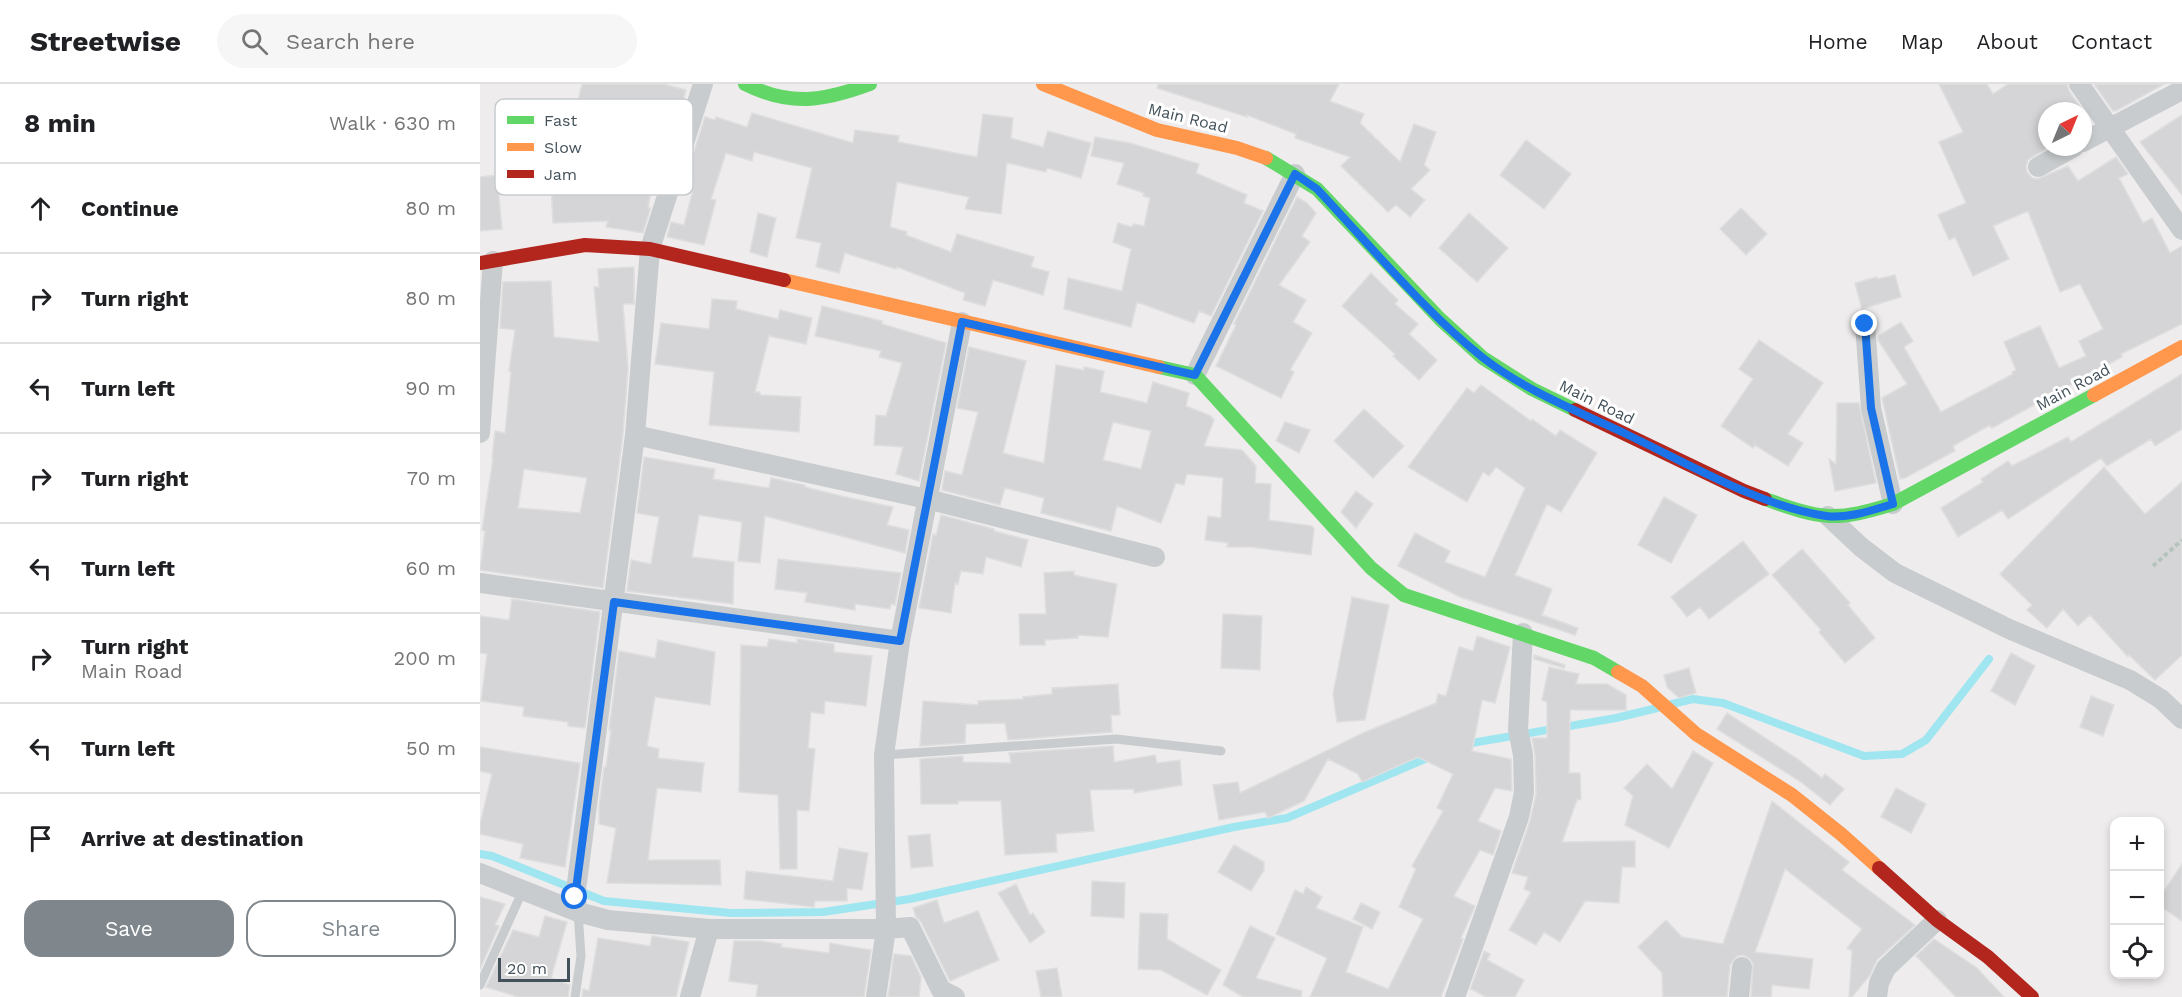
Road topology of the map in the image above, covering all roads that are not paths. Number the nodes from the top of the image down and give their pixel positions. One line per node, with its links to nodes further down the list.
1 (703, 84): 7 (street)
2 (745, 84): 3 (street)
3 (870, 84)
4 (1043, 84): 12 (street, Main Road)
5 (2079, 84): 8 (street)
6 (2182, 90): 8 (street)
7 (693, 115)
8 (2109, 127): 9 (street); 14 (street)
9 (2092, 137)
10 (2058, 156): 11 (street)
11 (2038, 167)
12 (1295, 174): 20 (street); 25 (street, Main Road)
13 (667, 195): 15 (street)
14 (2182, 230)
15 (650, 249): 16 (street); 17 (street); 22 (street)
16 (487, 262): 21 (street)
17 (962, 322): 20 (street); 23 (street)
18 (1865, 324): 24 (street)
19 (2182, 347): 24 (street, Main Road)
20 (1195, 375): 29 (street)
21 (480, 433)
22 (635, 435): 23 (street); 28 (street)
23 (927, 499): 26 (street); 30 (street)
24 (1893, 504): 25 (street, Main Road)
25 (1828, 516): 31 (street)
26 (1155, 557)
27 (480, 584): 28 (street)
28 (614, 602): 30 (street); 36 (street)
29 (1523, 633): 37 (street); 46 (street)
30 (900, 641): 33 (street)
31 (2182, 719)
32 (1221, 751): 33 (lane)
33 (884, 755): 38 (street)
34 (480, 873): 35 (street)
35 (523, 890): 36 (street); 41 (lane)
36 (576, 904): 39 (street); 42 (lane)
37 (1937, 920): 48 (street); 49 (street)
38 (885, 921): 39 (street); 44 (street); 45 (street)
39 (709, 929): 43 (street)
40 (1742, 968): 47 (street)
41 (480, 985)
42 (575, 997)
43 (690, 997)
44 (876, 997)
45 (955, 997)
46 (1455, 997)
47 (1739, 997)
48 (1877, 997)
49 (2032, 997)

